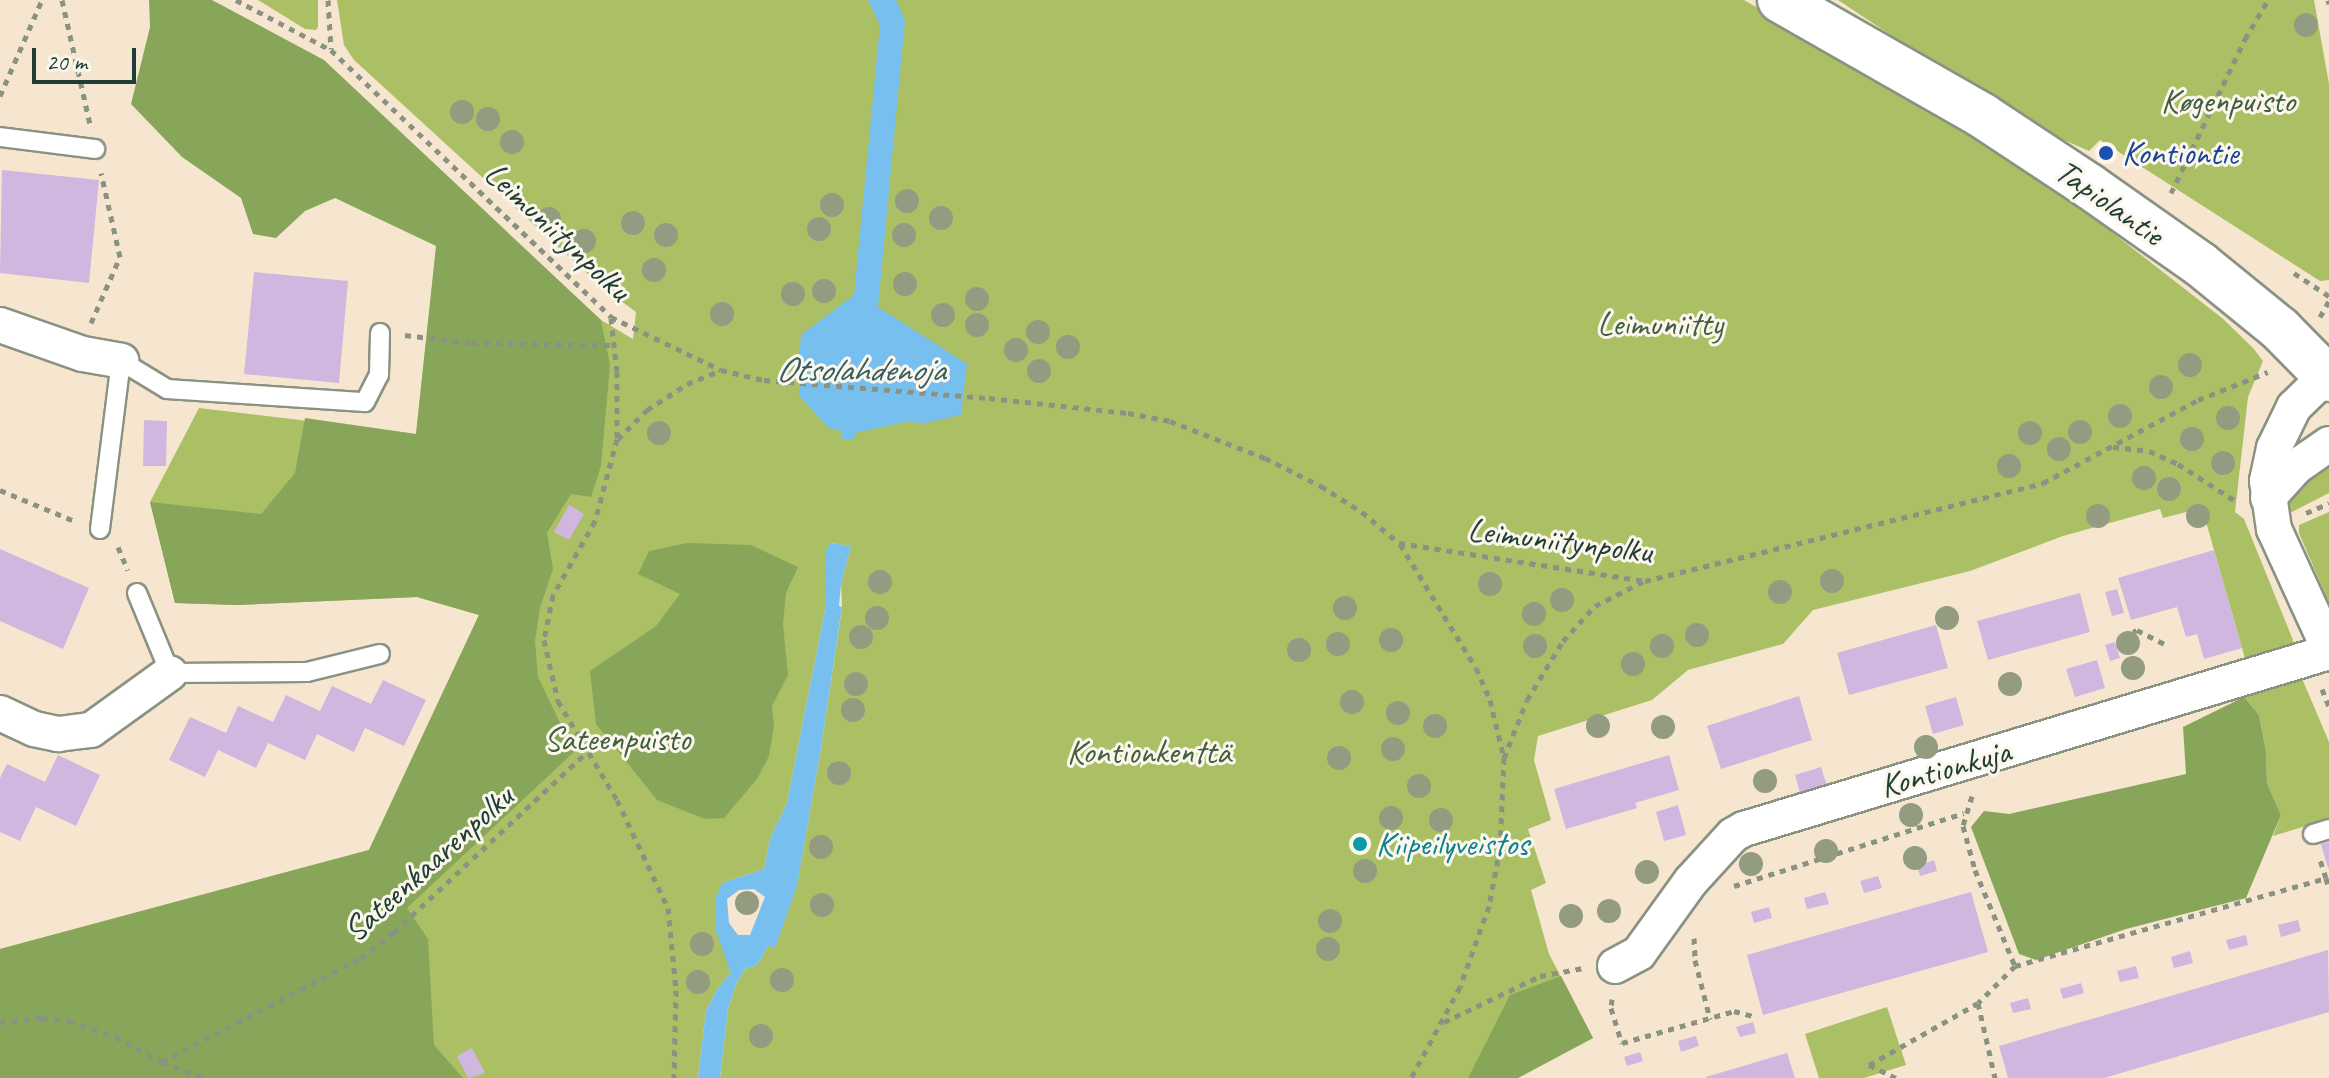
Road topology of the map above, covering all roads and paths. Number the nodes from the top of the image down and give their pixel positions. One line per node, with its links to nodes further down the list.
1 (42, 0): 10 (path)
2 (62, 0): 12 (path)
3 (236, 0): 8 (path, Leimuniitynpolku)
4 (328, 0): 8 (path)
5 (1780, 0): 9 (main road, Tapiolantie)
6 (1820, 0): 9 (main road, Tapiolantie)
7 (2268, 0): 13 (path)
8 (331, 50): 16 (path, Leimuniitynpolku)
9 (1873, 51): 24 (main road, Tapiolantie)
10 (0, 96)
11 (0, 137): 12 (lane)
12 (95, 149): 20 (path)
13 (2171, 193)
14 (2294, 273): 15 (path)
15 (2329, 296)
16 (611, 317): 19 (path); 22 (path, Leimuniitynpolku)
17 (0, 325): 20 (street)
18 (380, 333): 19 (path); 21 (lane)
19 (615, 345): 25 (path)
20 (83, 354): 21 (street)
21 (121, 361): 29 (lane)
22 (721, 370): 25 (path); 30 (path, Leimuniitynpolku)
23 (2269, 372): 27 (path, Leimuniitynpolku)
24 (2328, 376): 28 (street)
25 (617, 439): 39 (path)
26 (2329, 444): 28 (street)
27 (2112, 447): 28 (path); 31 (path, Leimuniitynpolku)
28 (2271, 513): 35 (street)
29 (100, 529)
30 (1399, 543): 31 (path, Leimuniitynpolku); 41 (path)
31 (1645, 581): 41 (path)
32 (137, 593): 37 (lane)
33 (2133, 632): 34 (path)
34 (2166, 645)
35 (2329, 651): 40 (street, Kontionkuja)
36 (380, 654): 37 (lane)
37 (170, 673): 38 (street)
38 (0, 713)
39 (587, 752): 55 (path, Sateenkaarenpolku); 57 (path)
40 (1992, 755): 42 (path); 48 (street, Kontionkuja)
41 (1504, 758): 54 (path)
42 (1964, 813): 46 (path); 49 (path)
43 (2321, 831): 44 (path)
44 (2326, 878): 45 (path); 49 (path)
45 (2329, 889)
46 (1724, 890)
47 (1695, 929): 52 (path)
48 (1615, 966): 52 (path); 54 (path)
49 (2015, 966): 50 (path)
50 (1978, 1003): 59 (path); 60 (path)
51 (1753, 1016): 52 (path)
52 (1710, 1019)
53 (0, 1022): 55 (path)
54 (1443, 1023): 58 (path)
55 (162, 1062): 56 (path)
56 (205, 1078)
57 (674, 1078)
58 (1411, 1078)
59 (1896, 1078)
60 (1995, 1078)

